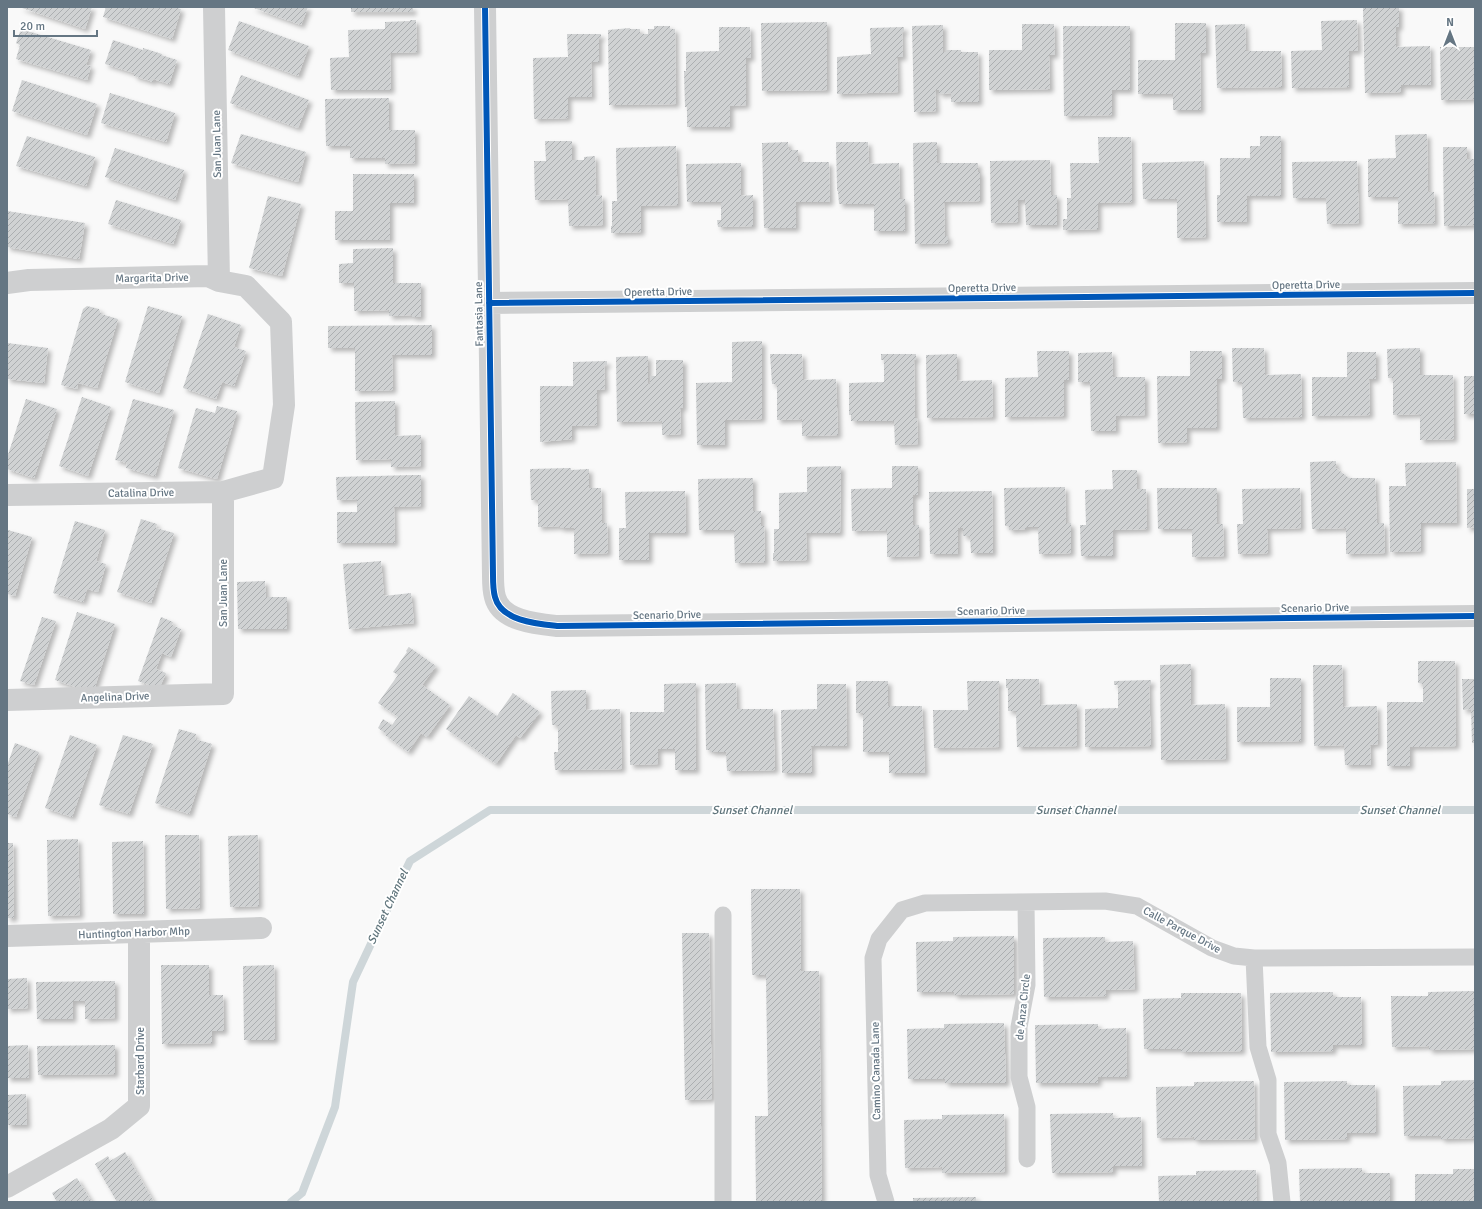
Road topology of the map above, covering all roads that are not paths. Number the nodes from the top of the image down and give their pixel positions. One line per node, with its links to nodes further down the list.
1 (214, 7): 3 (street, San Juan Lane)
2 (485, 7): 6 (street, Fantasia Lane)
3 (219, 281): 4 (street, Margarita Drive); 7 (street, Margarita Drive)
4 (7, 283)
5 (1475, 293): 6 (street, Operetta Drive)
6 (489, 304): 10 (street, Fantasia Lane)
7 (273, 478): 8 (street, Catalina Drive)
8 (223, 492): 9 (street, Catalina Drive); 12 (street, San Juan Lane)
9 (7, 495)
10 (509, 614): 11 (street, Scenario Drive)
11 (1475, 616)
12 (223, 694): 13 (street, Angelina Drive)
13 (7, 700)
14 (1026, 902): 19 (lane, Calle Parque Drive); 21 (lane, Calle Parque Drive); 22 (lane, de Anza Circle)
15 (723, 914): 24 (lane)
16 (261, 928): 17 (street, Huntington Harbor Mhp)
17 (139, 933): 18 (street, Huntington Harbor Mhp); 23 (street, Starbard Drive)
18 (7, 936)
19 (879, 939): 25 (lane, Camino Canada Lane)
20 (1475, 957): 21 (lane, Calle Parque Drive)
21 (1254, 958): 26 (lane)
22 (1027, 1159)
23 (7, 1187)
24 (723, 1202)
25 (886, 1202)
26 (1282, 1202)

